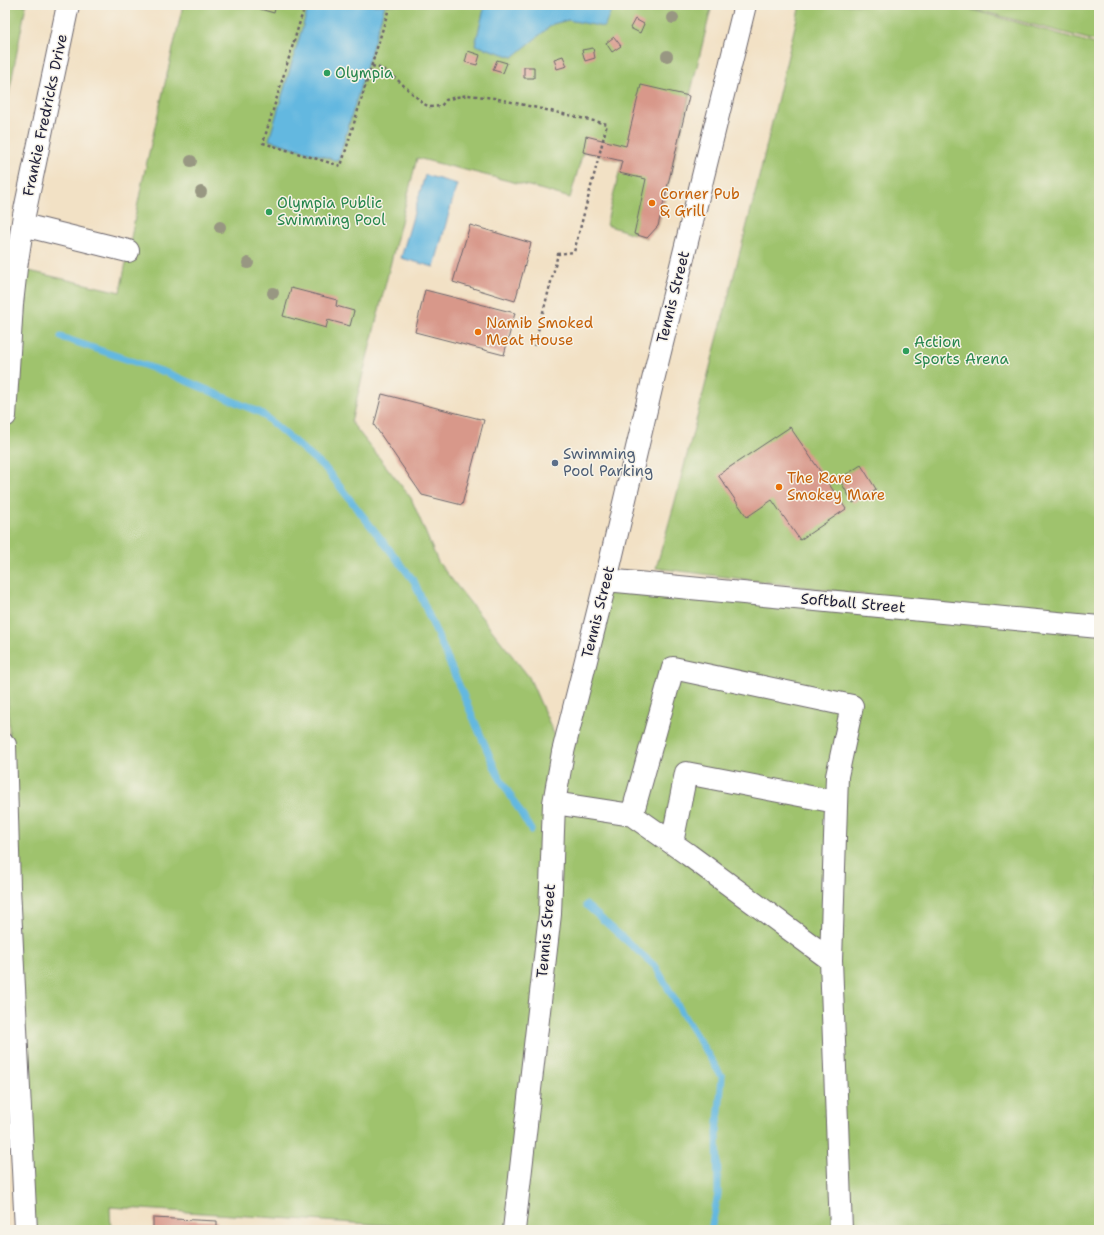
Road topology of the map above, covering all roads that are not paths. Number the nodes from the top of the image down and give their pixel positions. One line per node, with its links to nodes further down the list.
1 (68, 5): 3 (street, Frankie Fredricks Drive)
2 (745, 5): 6 (street, Tennis Street)
3 (23, 225): 4 (street); 5 (street, Frankie Fredricks Drive)
4 (128, 251)
5 (5, 416)
6 (606, 580): 7 (street, Softball Street); 10 (street, Tennis Street)
7 (1099, 627)
8 (5, 746): 14 (street)
9 (836, 802): 11 (street); 12 (street); 13 (street)
10 (554, 803): 11 (street); 15 (street, Tennis Street)
11 (632, 815): 12 (street)
12 (672, 843): 13 (street)
13 (831, 960): 16 (street)
14 (26, 1230)
15 (514, 1230)
16 (840, 1230)

